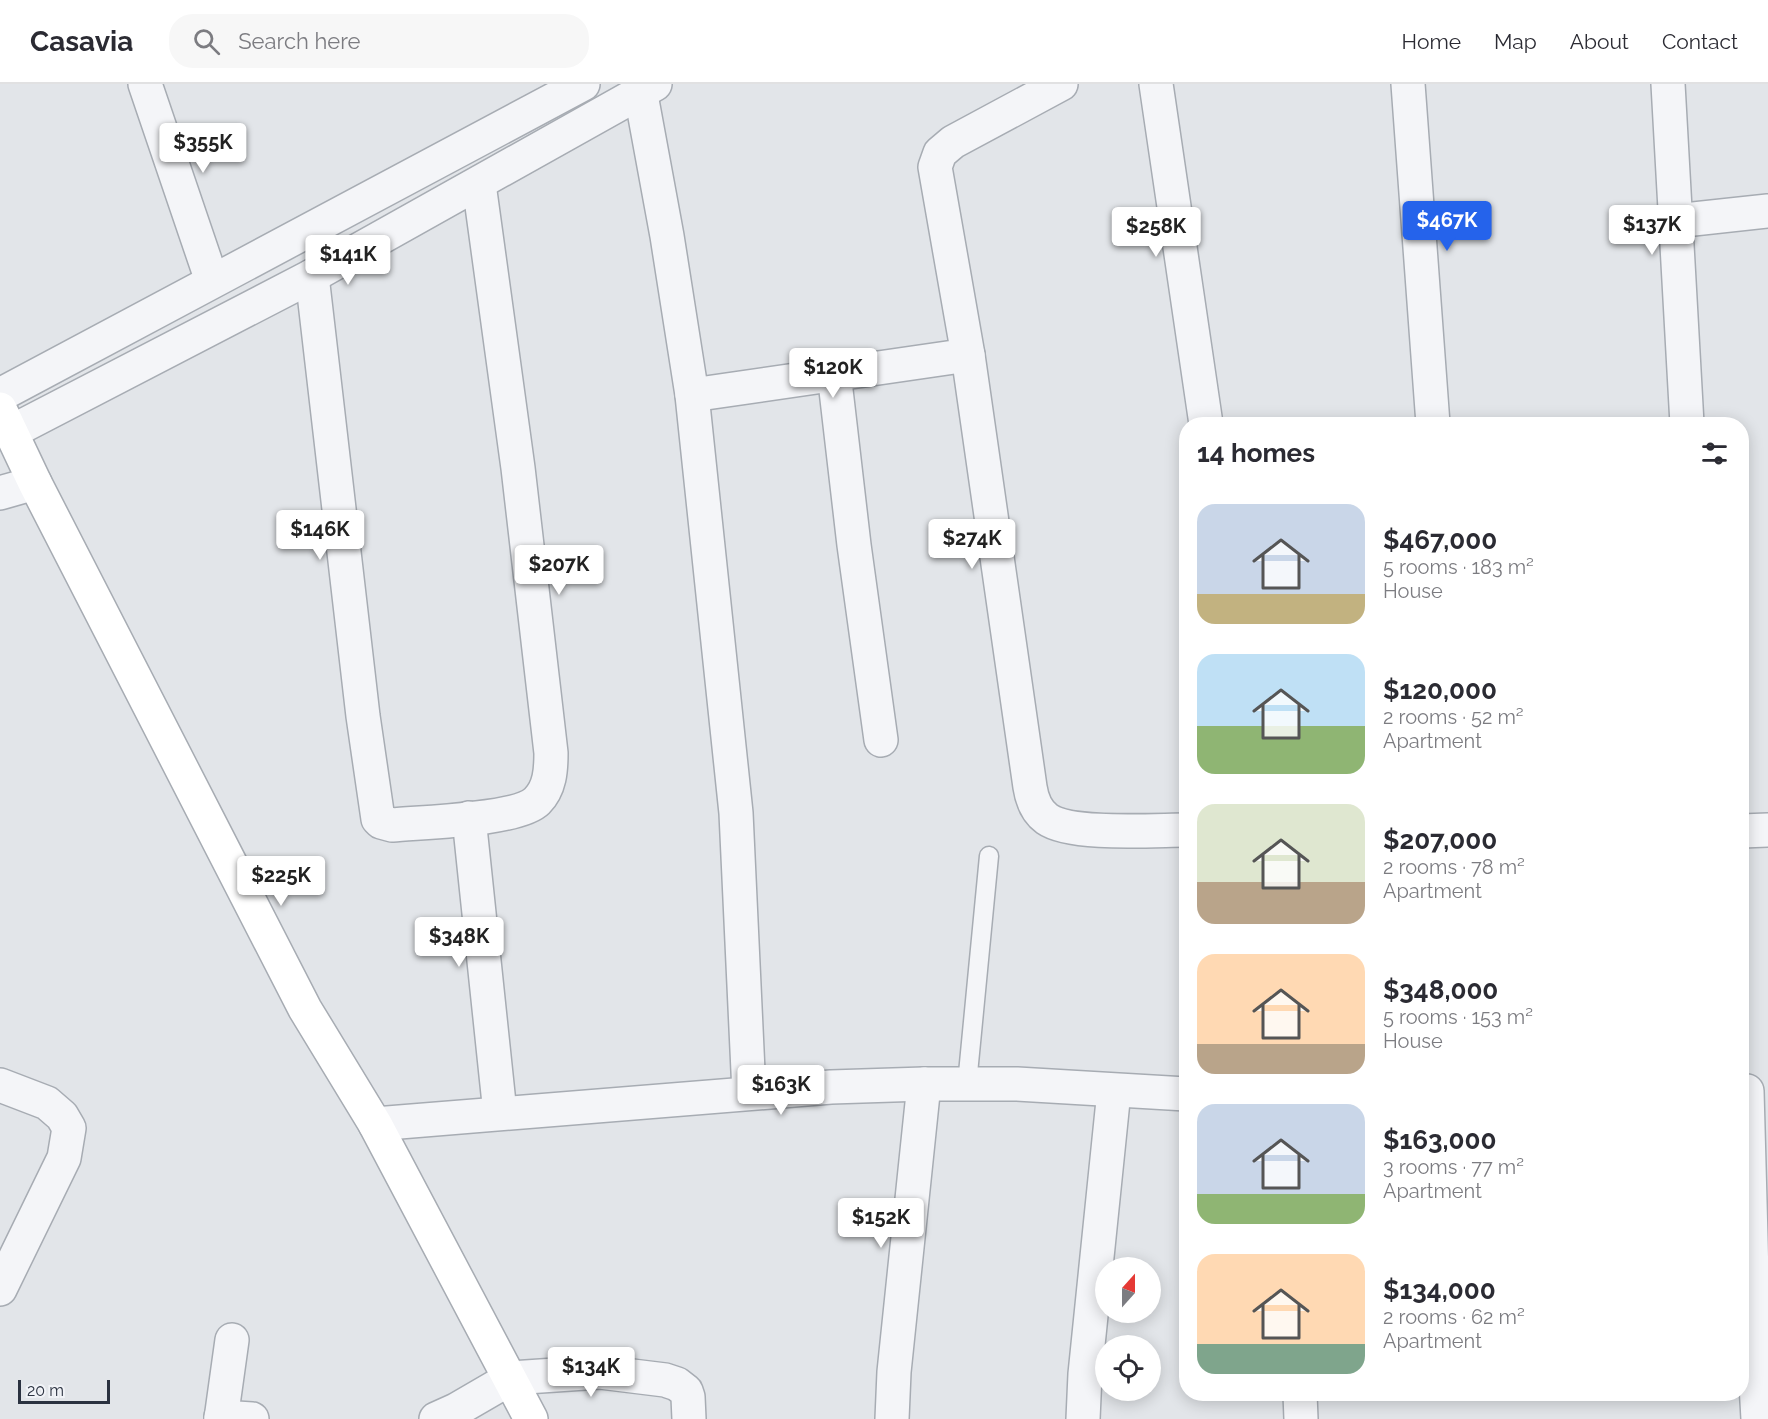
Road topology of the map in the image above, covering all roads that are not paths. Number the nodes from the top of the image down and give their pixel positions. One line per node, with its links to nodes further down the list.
1 (145, 84): 12 (street)
2 (583, 84): 12 (street)
3 (1061, 84): 13 (street)
4 (1156, 84): 17 (street)
5 (1408, 84): 18 (street)
6 (1668, 84): 10 (street)
7 (644, 87): 8 (street); 16 (street)
8 (479, 184): 11 (street); 24 (street)
9 (1768, 211): 10 (street)
10 (1675, 221): 19 (street)
11 (312, 276): 20 (street); 24 (street)
12 (212, 281): 15 (street)
13 (968, 355): 14 (street); 25 (street)
14 (834, 373): 16 (street); 23 (street)
15 (0, 394)
16 (692, 395): 34 (street)
17 (1205, 417)
18 (1432, 417)
19 (1687, 417)
20 (6, 421): 21 (main road)
21 (35, 483): 22 (street); 37 (main road)
22 (0, 493)
23 (881, 740)
24 (469, 818): 36 (street)
25 (1179, 830)
26 (1768, 830): 27 (street)
27 (1749, 831)
28 (989, 856): 30 (lane)
29 (924, 1084): 30 (street); 34 (street); 48 (street)
30 (967, 1084): 32 (street)
31 (0, 1085): 39 (street)
32 (1114, 1091): 35 (street); 49 (street)
33 (1752, 1091): 38 (street)
34 (749, 1093): 36 (street)
35 (1179, 1094)
36 (500, 1113): 37 (street)
37 (375, 1124): 42 (main road)
38 (1749, 1284)
39 (0, 1289)
40 (232, 1340): 44 (street)
41 (1749, 1356): 51 (street)
42 (511, 1378): 45 (street); 46 (main road); 47 (street)
43 (1300, 1401): 50 (street)
44 (231, 1418)
45 (436, 1419)
46 (531, 1419)
47 (689, 1419)
48 (892, 1419)
49 (1083, 1419)
50 (1301, 1419)
51 (1758, 1419)

